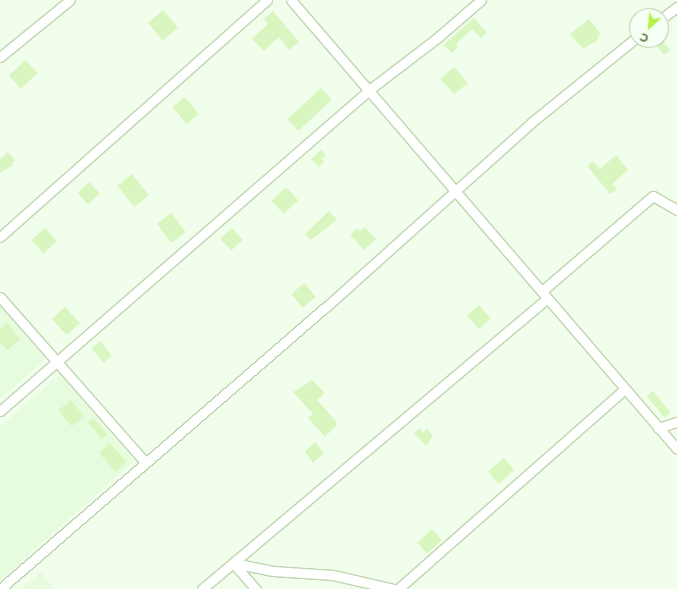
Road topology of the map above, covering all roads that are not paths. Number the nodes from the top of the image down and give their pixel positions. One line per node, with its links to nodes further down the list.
1 (70, 0): 6 (street)
2 (267, 0): 10 (street)
3 (291, 0): 7 (street)
4 (481, 0): 7 (street)
5 (629, 43): 8 (street)
6 (0, 57)
7 (369, 90): 8 (street); 13 (street)
8 (457, 192): 11 (street); 20 (street)
9 (677, 210): 11 (street)
10 (0, 237)
11 (544, 295): 14 (street); 21 (street)
12 (0, 297): 13 (street)
13 (56, 362): 15 (street); 20 (street)
14 (624, 390): 17 (street); 26 (street)
15 (0, 411)
16 (677, 422): 17 (street)
17 (658, 428): 18 (street)
18 (673, 443): 19 (street)
19 (677, 449)
20 (145, 462): 22 (street)
21 (233, 563): 23 (street); 24 (street); 25 (street)
22 (0, 589)
23 (202, 589)
24 (256, 589)
25 (394, 589)
26 (398, 589)

